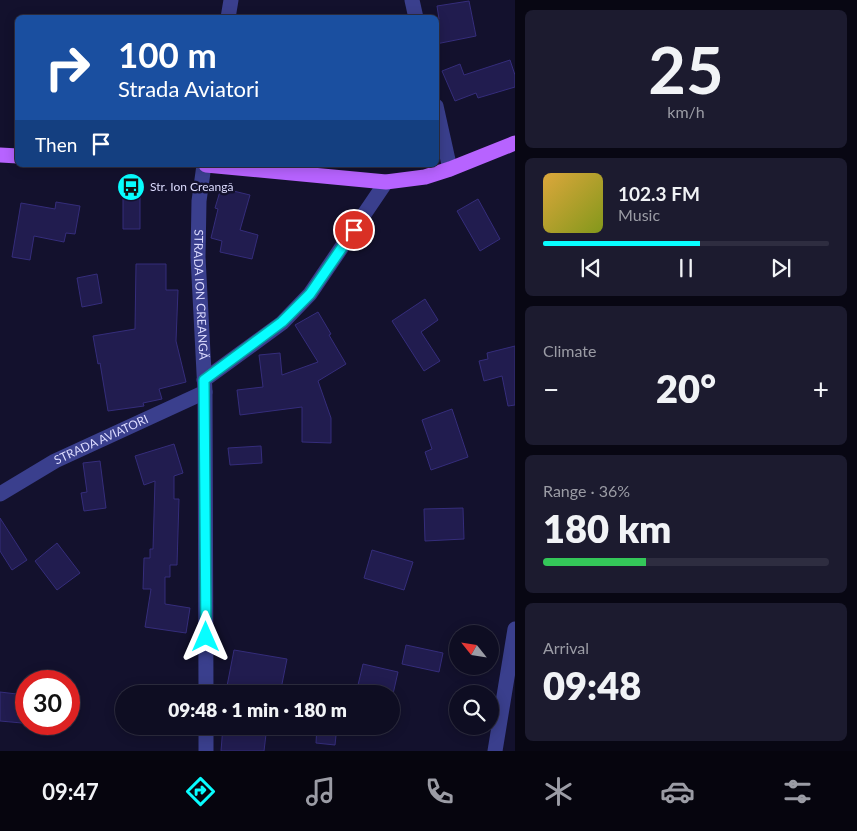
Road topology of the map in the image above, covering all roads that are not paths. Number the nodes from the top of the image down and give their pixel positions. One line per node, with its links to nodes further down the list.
1 (231, 0): 3 (street)
2 (412, 0): 4 (street)
3 (228, 15)
4 (415, 15)
5 (439, 120): 11 (street)
6 (514, 143): 11 (main road)
7 (0, 155): 8 (main road)
8 (15, 156)
9 (205, 167): 13 (street, STRADA ION CREANGĂ)
10 (226, 167): 12 (main road)
11 (450, 169): 12 (main road)
12 (386, 182): 13 (street, STRADA AVIATORI)
13 (205, 386): 14 (street, STRADA AVIATORI); 16 (street, STRADA ION CREANGĂ)
14 (0, 494)
15 (514, 629): 19 (street)
16 (206, 685)
17 (206, 735): 18 (street)
18 (206, 751)
19 (494, 751)

